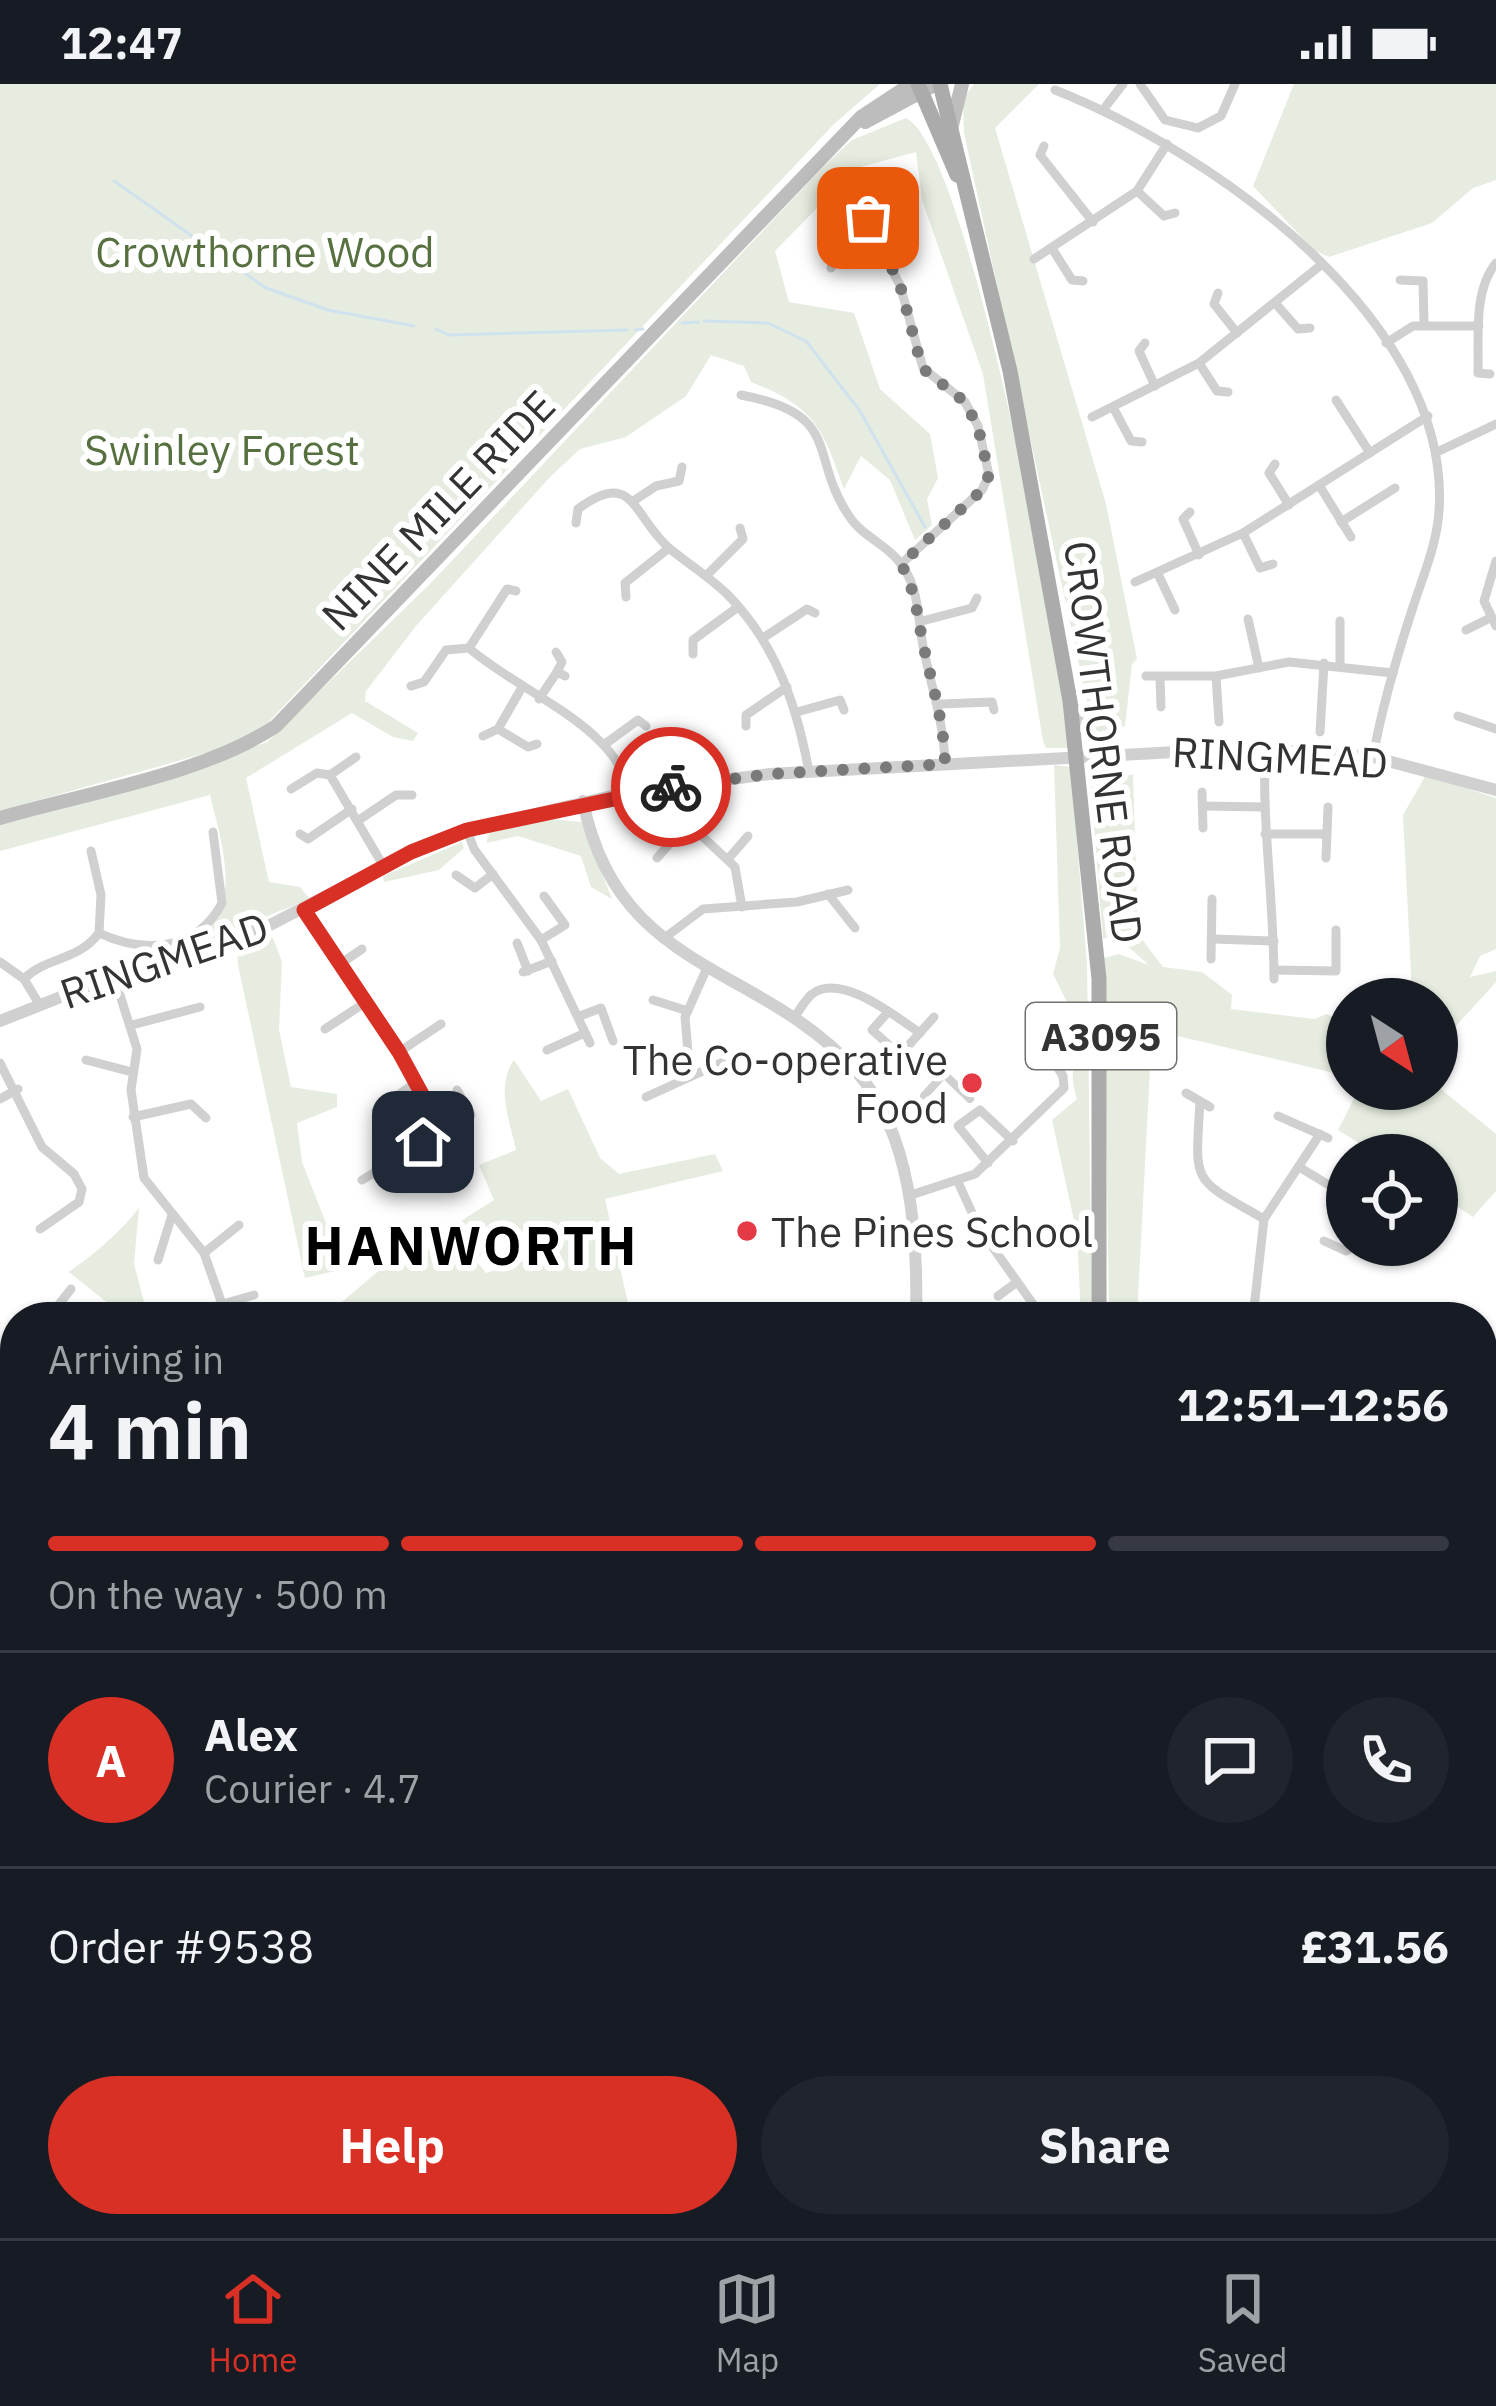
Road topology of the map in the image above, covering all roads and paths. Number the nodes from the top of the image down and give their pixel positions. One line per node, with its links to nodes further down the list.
1 (891, 84): 8 (main road)
2 (962, 84): 10 (main road)
3 (1123, 84): 9 (street)
4 (1140, 84): 5 (street)
5 (1234, 84)
6 (927, 85): 8 (main road, NINE MILE RIDE); 10 (main road, CROWTHORNE ROAD / A3095); 11 (main road, NINE MILE RIDE); 14 (main road, CROWTHORNE ROAD / A3095)
7 (1055, 89): 9 (street)
8 (868, 110): 11 (main road, NINE MILE RIDE)
9 (1103, 110): 12 (street)
10 (952, 125): 14 (main road, CROWTHORNE ROAD / A3095)
11 (850, 130): 128 (main road, NINE MILE RIDE)
12 (1167, 144): 15 (street); 23 (street)
13 (1044, 146): 18 (street)
14 (962, 185): 94 (main road, CROWTHORNE ROAD / A3095)
15 (1137, 191): 17 (street); 18 (street)
16 (855, 203): 19 (street)
17 (1175, 213)
18 (1093, 221): 20 (street)
19 (877, 243): 24 (street); 63 (street)
20 (1053, 250): 21 (street); 26 (street)
21 (1034, 260)
22 (1496, 262): 30 (street)
23 (1321, 265): 28 (street); 34 (street)
24 (831, 268)
25 (1400, 280): 29 (street)
26 (1083, 281)
27 (1218, 293): 32 (street)
28 (1275, 303): 31 (street); 32 (street)
29 (1424, 324): 30 (street); 34 (street)
30 (1479, 326): 36 (street)
31 (1310, 328)
32 (1238, 333): 35 (street)
33 (1145, 343): 37 (street)
34 (1386, 343): 42 (street)
35 (1199, 363): 37 (street); 38 (street)
36 (1490, 374)
37 (1155, 386): 41 (street)
38 (1228, 392)
39 (741, 395): 63 (street)
40 (1336, 400): 47 (street)
41 (1114, 409): 43 (street); 45 (street)
42 (1428, 416): 46 (street); 47 (street)
43 (1093, 417)
44 (1496, 424): 46 (street)
45 (1142, 442)
46 (1437, 452): 86 (street)
47 (1370, 453): 50 (street)
48 (1275, 464): 53 (street)
49 (682, 467): 52 (street)
50 (1319, 485): 53 (street); 55 (street)
51 (1395, 488): 55 (street)
52 (632, 502): 56 (street); 60 (street)
53 (1289, 505): 58 (street)
54 (1190, 512): 61 (street)
55 (1341, 522): 59 (street)
56 (576, 523)
57 (740, 529): 66 (street)
58 (1243, 533): 61 (street); 64 (street)
59 (1351, 537)
60 (669, 548): 66 (street); 69 (street)
61 (1199, 556): 65 (street)
62 (1496, 561): 77 (street)
63 (901, 564): 75 (street)
64 (1273, 564)
65 (1158, 574): 67 (street); 72 (street)
66 (706, 576): 71 (street)
67 (1135, 582)
68 (516, 592): 80 (street)
69 (626, 597)
70 (976, 598): 75 (street)
71 (738, 607): 79 (street); 82 (street)
72 (1175, 610)
73 (815, 613): 79 (street)
74 (1248, 620): 85 (street)
75 (922, 621): 95 (street)
76 (1340, 621): 84 (street)
77 (1493, 622): 78 (street)
78 (1466, 630)
79 (763, 638): 91 (street)
80 (470, 648): 90 (street); 92 (street)
81 (556, 652): 93 (street)
82 (693, 654)
83 (1324, 663): 84 (street); 85 (street); 106 (street)
84 (1340, 664): 86 (street)
85 (1259, 668): 88 (street)
86 (1393, 673): 114 (street)
87 (1146, 676): 89 (street)
88 (1216, 676): 89 (street); 101 (street)
89 (1160, 678): 96 (street)
90 (411, 686)
91 (787, 687): 99 (street); 103 (street)
92 (521, 689): 93 (street); 104 (street)
93 (539, 699): 109 (street)
94 (1070, 700): 111 (street); 112 (main road, CROWTHORNE ROAD / A3095)
95 (941, 704): 98 (street); 115 (street)
96 (1161, 707)
97 (844, 710): 99 (street)
98 (994, 710)
99 (797, 712): 116 (street)
100 (1458, 716): 105 (street)
101 (1219, 722)
102 (646, 726): 109 (street)
103 (746, 726)
104 (498, 729): 107 (street); 108 (street)
105 (1496, 729)
106 (1320, 732)
107 (483, 736)
108 (537, 744)
109 (605, 744): 121 (street)
110 (1265, 748): 111 (street, RINGMEAD); 114 (street, RINGMEAD); 125 (street)
111 (1112, 753): 112 (street, RINGMEAD)
112 (1077, 755): 115 (street, RINGMEAD); 226 (main road, CROWTHORNE ROAD / A3095)
113 (356, 757): 117 (street)
114 (1373, 757): 119 (street, RINGMEAD)
115 (945, 764): 116 (street, RINGMEAD)
116 (809, 772): 121 (street, RINGMEAD)
117 (330, 775): 118 (street); 127 (street)
118 (290, 789)
119 (1496, 790)
120 (1202, 792): 124 (street)
121 (630, 795): 123 (street, RINGMEAD)
122 (412, 796): 129 (street)
123 (584, 805): 131 (street, RINGMEAD); 153 (street)
124 (1203, 806): 125 (street); 130 (street)
125 (1264, 807): 134 (street)
126 (1328, 807): 135 (street)
127 (352, 809): 129 (street); 133 (street)
128 (0, 818)
129 (359, 820): 141 (street)
130 (1203, 828)
131 (467, 830): 141 (street, RINGMEAD); 142 (street)
132 (213, 832): 152 (street)
133 (300, 834)
134 (1265, 834): 135 (street); 156 (street)
135 (1326, 834): 138 (street)
136 (748, 836): 140 (street)
137 (657, 858): 140 (street)
138 (1326, 858)
139 (87, 859): 152 (street)
140 (728, 859): 148 (street)
141 (384, 867): 149 (street, RINGMEAD)
142 (493, 874): 143 (street); 155 (street)
143 (456, 875)
144 (848, 890): 145 (street)
145 (828, 894): 148 (street); 150 (street)
146 (544, 896): 155 (street)
147 (1212, 899): 154 (street)
148 (742, 907): 153 (street)
149 (304, 910): 162 (street); 164 (street, RINGMEAD)
150 (855, 928)
151 (1336, 931): 156 (street)
152 (99, 933): 165 (street)
153 (663, 939): 163 (street)
154 (1213, 939): 156 (street); 159 (street)
155 (541, 940): 160 (street)
156 (1274, 941)
157 (517, 943): 160 (street)
158 (362, 949): 162 (street)
159 (1211, 959)
160 (552, 961): 172 (street)
161 (0, 962): 165 (street)
162 (340, 964): 167 (street)
163 (706, 970): 170 (street); 174 (street)
164 (114, 976): 168 (street, RINGMEAD); 177 (street)
165 (24, 979): 168 (street)
166 (653, 1000): 170 (street)
167 (366, 1002): 178 (street); 184 (street)
168 (39, 1004): 175 (street, RINGMEAD)
169 (200, 1007): 177 (street)
170 (688, 1010): 190 (street)
171 (888, 1012): 174 (street); 179 (street); 181 (street)
172 (580, 1016): 180 (street); 183 (street)
173 (934, 1017): 179 (street)
174 (794, 1018): 210 (street)
175 (0, 1021)
176 (441, 1024): 184 (street)
177 (132, 1025): 189 (street)
178 (325, 1029)
179 (920, 1033): 182 (street)
180 (613, 1041)
181 (890, 1046)
182 (908, 1046)
183 (547, 1050)
184 (399, 1052): 191 (street)
185 (1049, 1054): 204 (street)
186 (738, 1055): 190 (street)
187 (86, 1060): 189 (street)
188 (0, 1063): 192 (street)
189 (132, 1072): 201 (street)
190 (690, 1076): 196 (street)
191 (416, 1083): 199 (street); 203 (street)
192 (18, 1089): 197 (street); 214 (street)
193 (457, 1090): 203 (street)
194 (1186, 1093): 212 (street)
195 (924, 1096): 198 (street)
196 (646, 1097)
197 (0, 1099)
198 (970, 1099)
199 (376, 1111)
200 (1278, 1116): 206 (street)
201 (134, 1117): 202 (street); 211 (street)
202 (206, 1118)
203 (442, 1131): 207 (street)
204 (1013, 1141): 205 (street); 205 (street)
205 (988, 1163): 208 (street)
206 (1299, 1167): 209 (street); 212 (street)
207 (362, 1180)
208 (958, 1182): 210 (street); 217 (street)
209 (1326, 1183)
210 (908, 1196): 224 (street)
211 (172, 1215): 215 (street); 216 (street)
212 (1264, 1220): 227 (street)
213 (239, 1225): 215 (street)
214 (40, 1229)
215 (204, 1253): 222 (street)
216 (158, 1260)
217 (1016, 1283): 220 (street); 225 (street)
218 (71, 1289): 221 (street)
219 (254, 1295): 223 (street)
220 (998, 1296)
221 (61, 1302)
222 (221, 1302)
223 (229, 1302)
224 (915, 1302)
225 (1031, 1302)
226 (1099, 1302)
227 (1251, 1302)

